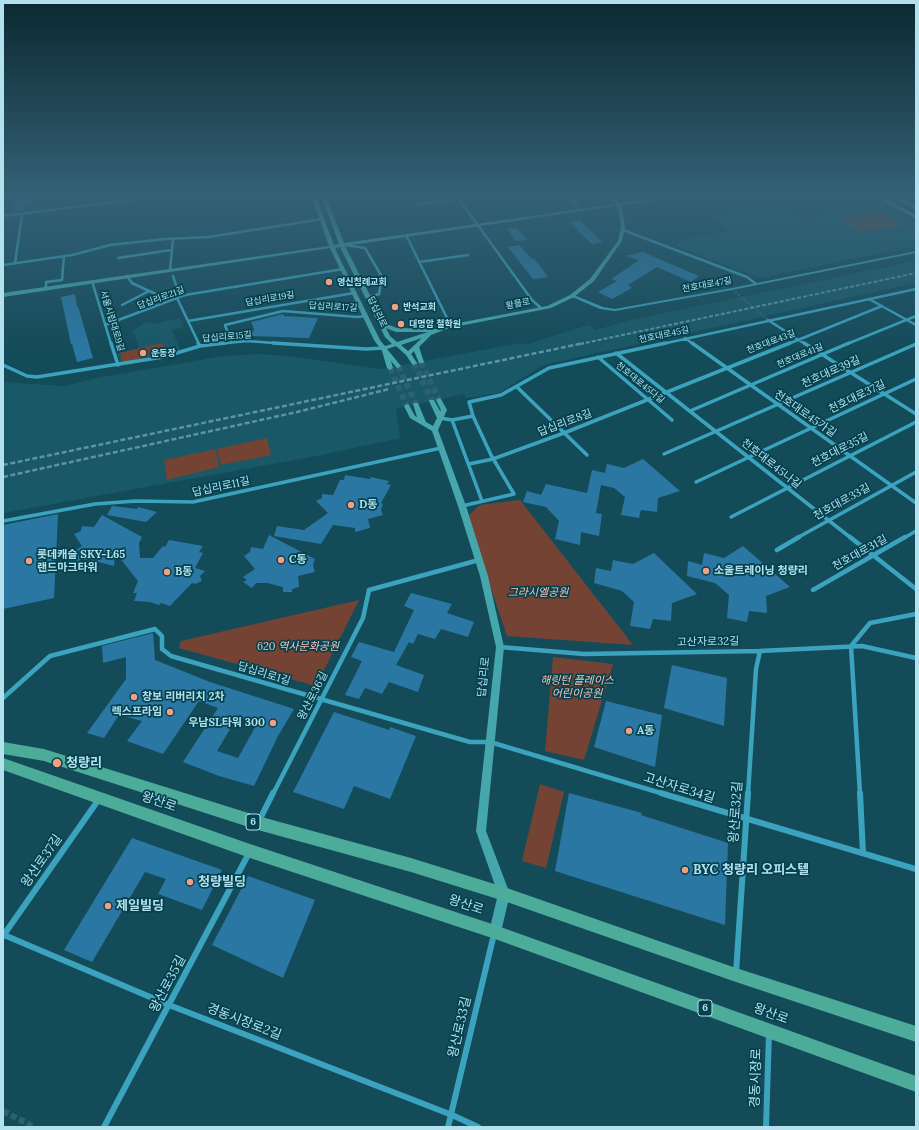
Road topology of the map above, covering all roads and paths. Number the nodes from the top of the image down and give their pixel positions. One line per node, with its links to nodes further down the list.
1 (17, 248): 17 (street)
2 (101, 248): 14 (street)
3 (320, 248): 20 (main road)
4 (333, 248): 19 (main road, 답십리로)
5 (343, 248): 31 (main road, 답십리로)
6 (363, 248): 31 (street)
7 (412, 248): 16 (street)
8 (494, 248): 36 (street)
9 (616, 248): 30 (main road, 황물로)
10 (670, 248): 24 (street)
11 (171, 250): 15 (street); 20 (street)
12 (916, 252): 24 (street, 천호대로47길)
13 (468, 255): 16 (street)
14 (64, 256): 17 (street); 25 (street)
15 (118, 258)
16 (419, 262): 45 (street)
17 (15, 263): 18 (street)
18 (3, 265)
19 (342, 269): 28 (main road, 답십리로); 32 (street, 답십리로21길)
20 (170, 270): 21 (main road)
21 (126, 276): 23 (main road); 27 (street)
22 (173, 276): 32 (street)
23 (92, 282): 25 (main road); 44 (street, 서울시립대로9길)
24 (756, 284): 30 (street, 천호대로47길)
25 (46, 288): 29 (main road)
26 (916, 289): 33 (street, 천호대로45길)
27 (149, 291): 32 (street); 34 (street)
28 (354, 293): 37 (main road, 답십리로); 41 (street, 답십리로19길)
29 (3, 295)
30 (572, 296): 36 (main road, 황물로)
31 (368, 297): 42 (main road, 답십리로)
32 (177, 298): 41 (street); 44 (street, 답십리로21길)
33 (869, 299): 35 (street); 39 (street, 천호대로45길)
34 (122, 305)
35 (882, 306): 40 (street); 49 (street, 천호대로43길)
36 (541, 308): 45 (main road, 황물로)
37 (365, 316): 50 (street, 답십리로17길); 55 (main road, 답십리로)
38 (916, 316): 40 (street, 천호대로41길)
39 (768, 320): 48 (street, 천호대로45길); 49 (street)
40 (907, 320): 43 (street); 58 (street, 천호대로41길)
41 (188, 321): 53 (street)
42 (381, 323): 46 (main road); 51 (main road, 답십리로)
43 (916, 324)
44 (105, 325): 63 (street, 서울시립대로9길)
45 (459, 325): 46 (main road, 황물로)
46 (438, 330): 47 (main road, 황물로)
47 (430, 333): 51 (main road, 황물로); 54 (main road)
48 (685, 338): 56 (street, 천호대로45길); 66 (street, 천호대로45가길)
49 (796, 339): 58 (street); 66 (street, 천호대로43길)
50 (231, 342): 53 (street, 답십리로15길); 55 (street, 답십리로15길)
51 (397, 344): 55 (main road, 황물로); 57 (main road, 답십리로)
52 (916, 344): 67 (street, 천호대로39길)
53 (200, 346): 63 (street, 답십리로15길)
54 (416, 347): 57 (main road); 60 (main road)
55 (385, 348): 64 (main road, 답십리로); 65 (main road, 답십리로)
56 (616, 353): 59 (street, 천호대로45길); 71 (street, 천호대로45나길)
57 (408, 354): 61 (main road, 답십리로)
58 (820, 354): 67 (street); 69 (street, 천호대로41길)
59 (598, 358): 70 (street, 천호대로45길); 73 (street, 천호대로45다길)
60 (421, 362)
61 (414, 363)
62 (3, 365): 63 (street, 답십리로15길)
63 (118, 365)
64 (398, 366)
65 (390, 368)
66 (724, 368): 69 (street, 천호대로45가길); 71 (street, 천호대로43길)
67 (851, 373): 72 (street); 77 (street, 천호대로39길)
68 (916, 379): 72 (street, 천호대로37길)
69 (750, 386): 77 (street, 천호대로45가길); 79 (street, 천호대로41길)
70 (517, 387): 81 (street, 천호대로45길); 90 (street)
71 (665, 392): 73 (street, 답십리로8길); 79 (street, 천호대로45나길)
72 (884, 394): 80 (street); 87 (street, 천호대로37길)
73 (647, 399): 84 (street, 천호대로45다길); 90 (street, 답십리로8길)
74 (439, 400): 82 (main road)
75 (432, 401): 82 (main road)
76 (416, 404): 86 (main road)
77 (778, 405): 87 (street, 천호대로45가길); 89 (street, 천호대로39길)
78 (407, 406): 86 (main road)
79 (690, 411): 89 (street, 천호대로45나길)
80 (916, 414)
81 (473, 416): 83 (street); 96 (street)
82 (440, 418): 83 (street); 88 (main road)
83 (452, 420): 97 (street)
84 (672, 420)
85 (916, 422): 94 (street, 천호대로35길)
86 (423, 424): 88 (main road)
87 (811, 429): 94 (street, 천호대로45가길); 95 (street, 천호대로37길)
88 (435, 430): 91 (main road, 답십리로)
89 (717, 432): 92 (street, 천호대로39길); 95 (street, 천호대로45나길)
90 (564, 433): 93 (street); 96 (street, 답십리로8길)
91 (441, 448): 104 (main road, 답십리로); 107 (street, 답십리로11길)
92 (664, 454)
93 (587, 455)
94 (849, 456): 100 (street, 천호대로45가길); 101 (street, 천호대로35길)
95 (749, 458): 99 (street, 천호대로37길); 101 (street, 천호대로45나길)
96 (493, 459): 97 (street, 답십리로8길); 102 (street)
97 (469, 464): 102 (street)
98 (916, 472): 100 (street, 천호대로33길)
99 (696, 482)
100 (891, 485): 103 (street, 천호대로45가길); 106 (street, 천호대로33길)
101 (787, 487): 105 (street, 천호대로35길); 106 (street, 천호대로45나길)
102 (482, 501): 104 (street)
103 (916, 503)
104 (462, 506): 111 (main road, 답십리로)
105 (731, 517)
106 (828, 520): 109 (street, 천호대로33길); 110 (street, 천호대로45나길)
107 (3, 522)
108 (916, 531): 110 (street, 천호대로31길)
109 (777, 550)
110 (874, 556): 112 (street, 천호대로45나길); 113 (street, 천호대로31길)
111 (479, 560): 116 (main road, 답십리로); 120 (street, 왕산로36길)
112 (916, 589)
113 (813, 590)
114 (916, 614): 115 (street)
115 (851, 646): 117 (street, 고산자로32길); 118 (street, 고산자로32길); 128 (street)
116 (500, 647): 117 (street, 고산자로32길); 121 (main road, 답십리로)
117 (760, 651): 125 (street, 왕산로32길)
118 (916, 658)
119 (3, 698): 120 (street, 답십리로1길)
120 (321, 700): 121 (street, 답십리로1길); 126 (street, 왕산로36길)
121 (490, 742): 125 (street, 고산자로34길); 130 (main road, 답십리로)
122 (3, 748): 126 (main road, 왕산로 / 6)
123 (3, 765): 124 (main road, 왕산로 / 6)
124 (99, 799): 127 (main road, 왕산로 / 6); 132 (street, 왕산로37길)
125 (746, 819): 128 (street, 고산자로34길); 133 (street, 왕산로32길)
126 (258, 823): 130 (main road, 왕산로 / 6)
127 (250, 851): 131 (main road, 왕산로 / 6); 134 (street, 왕산로35길)
128 (863, 853): 129 (street, 고산자로34길)
129 (916, 869)
130 (504, 894): 131 (main road); 133 (main road, 왕산로 / 6)
131 (495, 932): 135 (main road, 왕산로 / 6); 138 (street, 왕산로33길)
132 (4, 935): 134 (street, 경동시장로2길)
133 (736, 975): 136 (main road, 왕산로 / 6)
134 (169, 1005): 138 (street, 경동시장로2길); 139 (street, 왕산로35길)
135 (770, 1031): 137 (main road, 왕산로 / 6); 142 (street, 경동시장로)
136 (916, 1034)
137 (916, 1084)
138 (452, 1115): 140 (street, 왕산로33길); 141 (street, 경동시장로2길)
139 (104, 1127)
140 (448, 1127)
141 (478, 1127)
142 (766, 1127)

